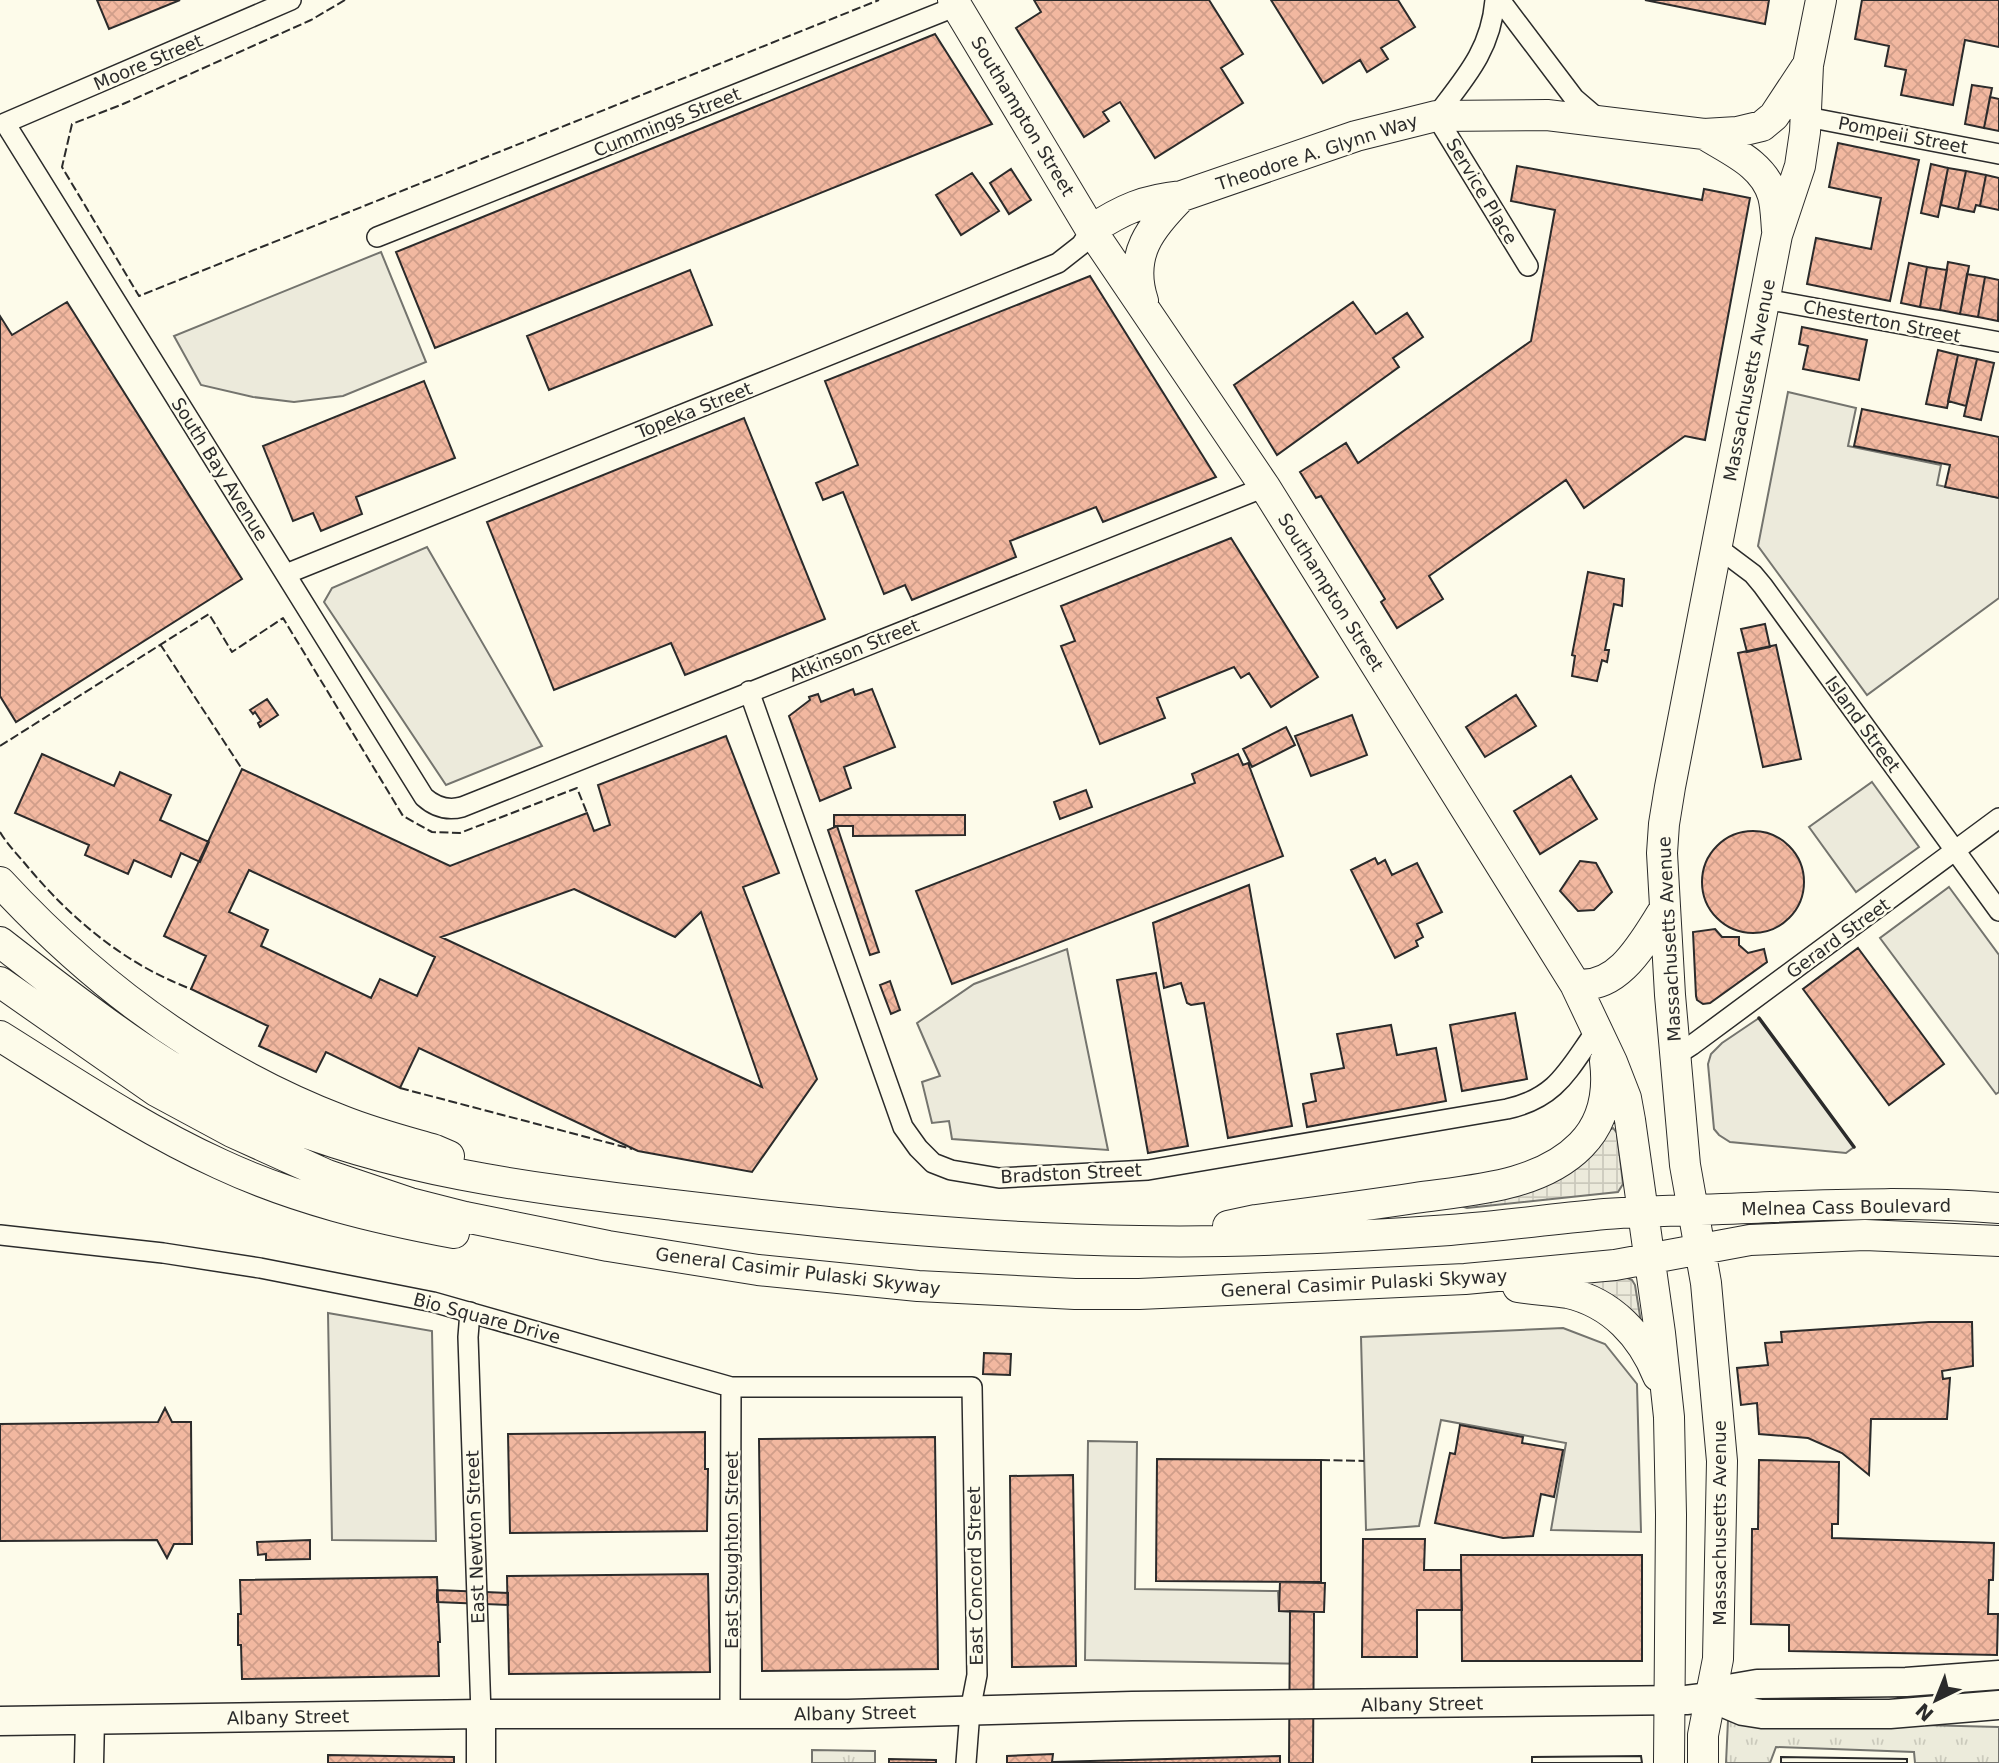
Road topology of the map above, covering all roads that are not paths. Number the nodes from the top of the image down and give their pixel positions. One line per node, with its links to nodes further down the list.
1 (291, 0): 9 (street, Moore Street)
2 (1497, 0): 6 (street); 8 (street)
3 (1821, 0): 5 (main road, Massachusetts Avenue)
4 (955, 3): 13 (main road, Southampton Street); 15 (street, Cummings Street)
5 (1808, 65): 7 (main road, Massachusetts Avenue); 10 (main road)
6 (1436, 116): 8 (main road, Theodore A. Glynn Way); 12 (main road, Theodore A. Glynn Way); 16 (street, Service Place)
7 (1807, 117): 11 (street, Pompeii Street); 14 (main road, Massachusetts Avenue)
8 (1603, 122): 10 (main road, Theodore A. Glynn Way)
9 (5, 123): 22 (street, South Bay Avenue)
10 (1704, 134): 14 (main road)
11 (1999, 154)
12 (1182, 196): 13 (main road, Theodore A. Glynn Way); 18 (main road)
13 (1091, 230): 18 (main road, Southampton Street); 22 (street, Topeka Street)
14 (1777, 235): 17 (main road, Massachusetts Avenue)
15 (377, 237)
16 (1528, 266)
17 (1765, 299): 19 (street, Chesterton Street); 21 (main road, Massachusetts Avenue)
18 (1148, 314): 20 (main road, Southampton Street)
19 (1999, 342)
20 (1265, 487): 23 (street, Atkinson Street); 32 (main road, Southampton Street)
21 (1717, 547): 26 (street, Island Street); 28 (main road, Massachusetts Avenue)
22 (286, 574): 24 (street, South Bay Avenue)
23 (748, 691): 24 (street, Atkinson Street); 33 (street, Bradston Street)
24 (442, 808)
25 (1999, 818): 26 (street, Gerard Street)
26 (1955, 852): 29 (street, Island Street); 35 (street, Gerard Street)
27 (0, 882): 36 (main road)
28 (1664, 910): 32 (main road); 35 (main road, Massachusetts Avenue)
29 (1999, 911)
30 (1, 942): 36 (main road)
31 (0, 982): 43 (main road, General Casimir Pulaski Skyway)
32 (1575, 984): 33 (main road, Southampton Street)
33 (1596, 1031): 39 (main road, Southampton Street); 41 (main road)
34 (0, 1035): 43 (main road)
35 (1675, 1056): 38 (main road, Massachusetts Avenue)
36 (503, 1182): 41 (main road)
37 (1999, 1208): 38 (main road, Melnea Cass Boulevard)
38 (1693, 1210): 39 (main road); 44 (main road, Massachusetts Avenue)
39 (1642, 1213): 41 (main road); 45 (main road)
40 (0, 1235): 47 (street, Bio Square Drive)
41 (1159, 1241)
42 (1999, 1241): 44 (main road, Melnea Cass Boulevard)
43 (608, 1246): 46 (main road, General Casimir Pulaski Skyway)
44 (1700, 1250): 45 (main road, General Casimir Pulaski Skyway); 52 (main road, Massachusetts Avenue)
45 (1649, 1259): 46 (main road, General Casimir Pulaski Skyway); 50 (main road)
46 (1465, 1279): 50 (main road)
47 (470, 1312): 48 (street, Bio Square Drive); 56 (street, East Newton Street)
48 (732, 1387): 49 (street, Bio Square Drive); 57 (street, East Stoughton Street)
49 (972, 1387): 55 (street, East Concord Street)
50 (1669, 1417): 53 (main road)
51 (1999, 1675): 52 (main road, Albany Street)
52 (1710, 1697): 53 (main road, Albany Street); 54 (main road, Albany Street); 64 (main road, Massachusetts Avenue)
53 (1668, 1700): 55 (main road, Albany Street); 63 (main road)
54 (1999, 1704)
55 (970, 1711): 57 (main road, Albany Street); 62 (street, East Concord Street)
56 (481, 1714): 57 (main road, Albany Street); 58 (main road, Albany Street); 61 (main road, East Newton Street)
57 (730, 1714)
58 (90, 1720): 59 (main road, Albany Street); 60 (main road)
59 (0, 1721)
60 (89, 1763)
61 (481, 1763)
62 (966, 1763)
63 (1669, 1763)
64 (1703, 1763)

